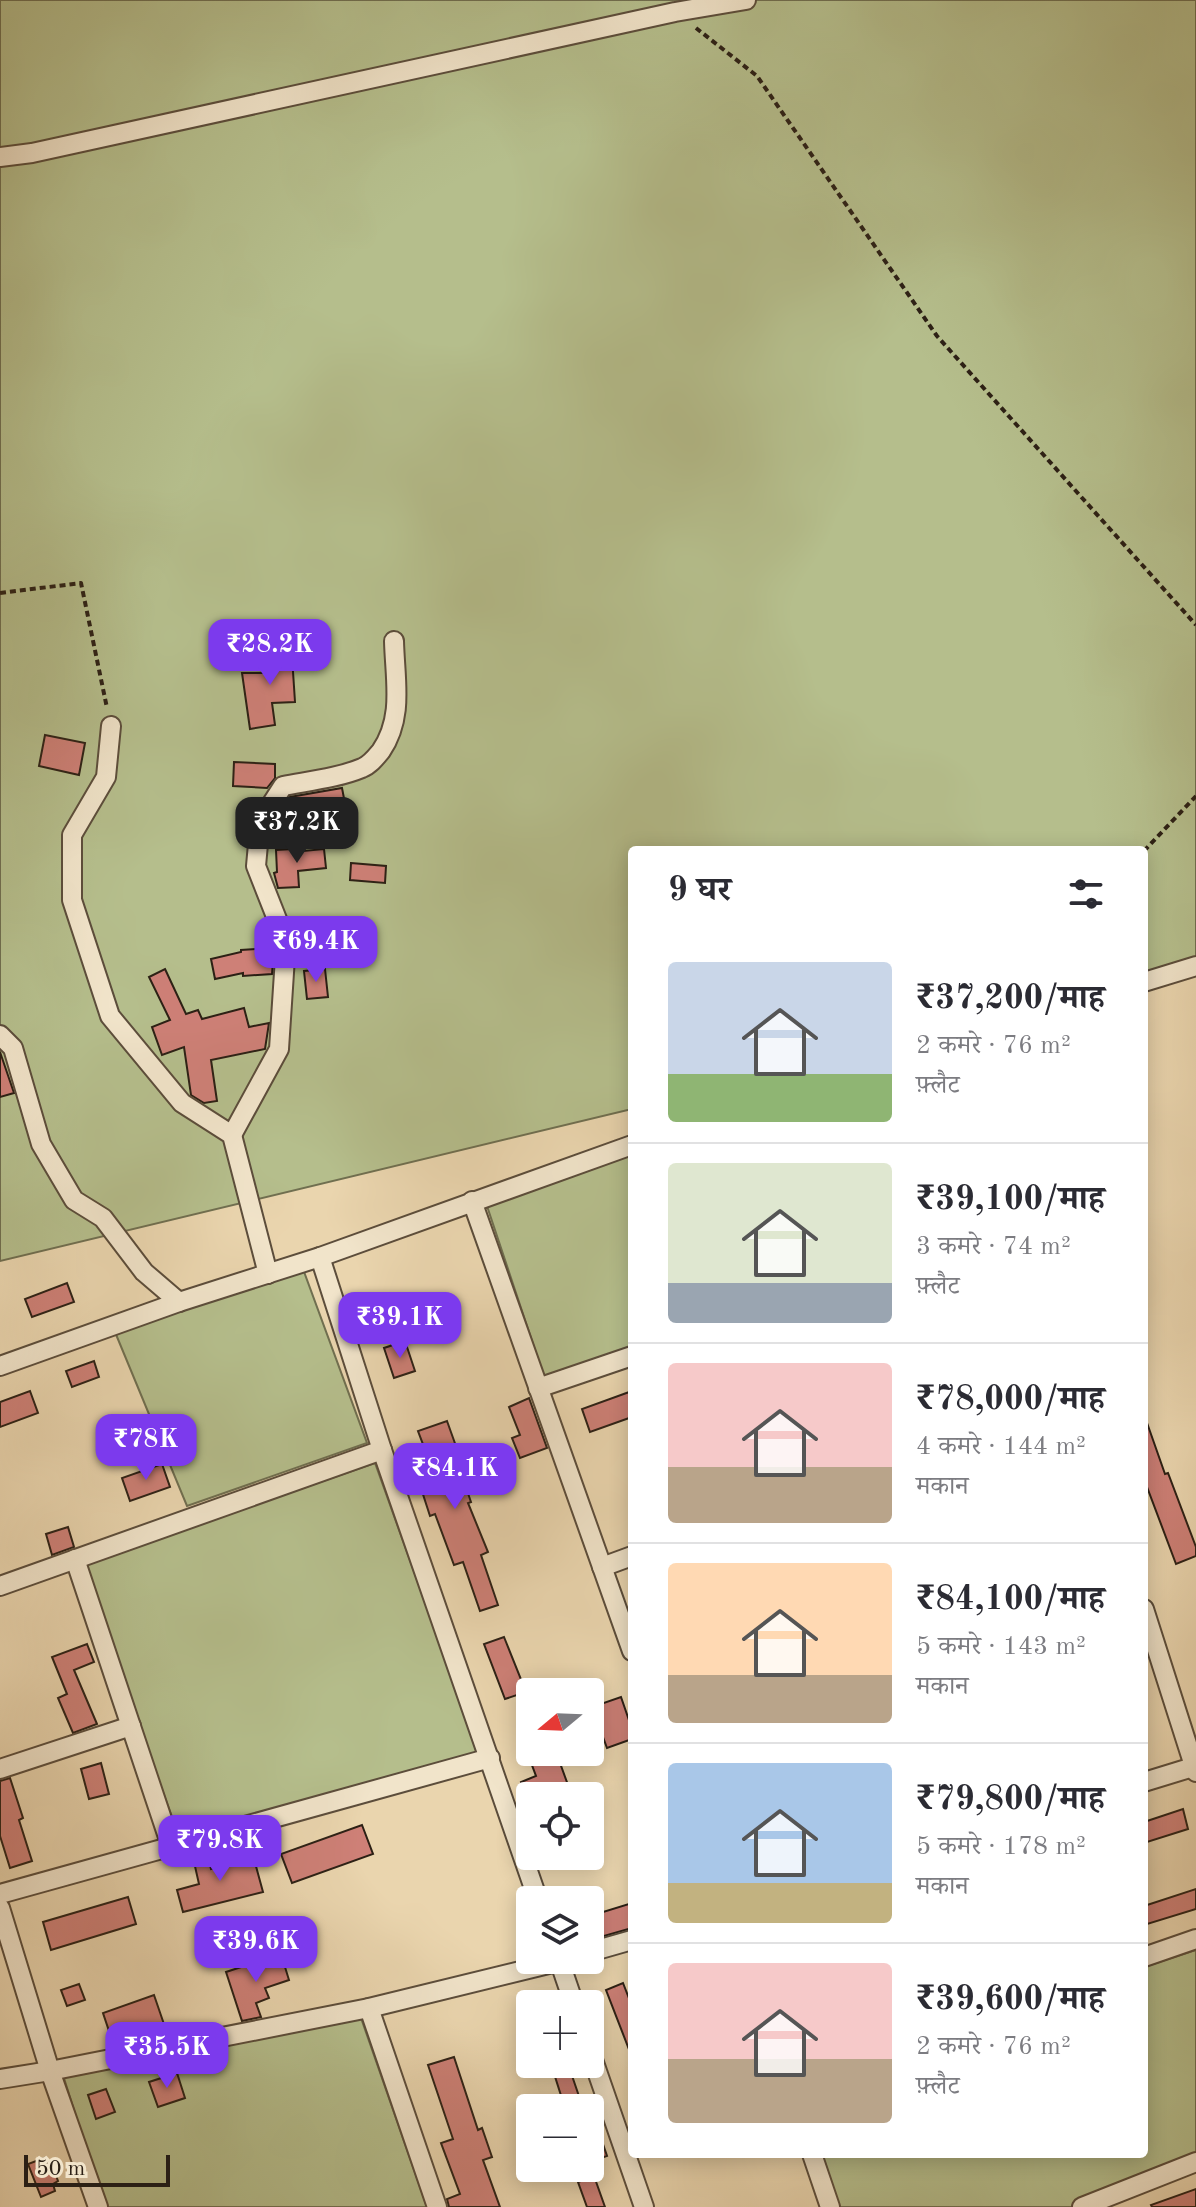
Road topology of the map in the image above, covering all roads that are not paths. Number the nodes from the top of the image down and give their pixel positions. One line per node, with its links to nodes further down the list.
1 (746, 0): 2 (street)
2 (0, 157)
3 (394, 641): 8 (street)
4 (111, 726): 8 (street)
5 (1196, 966): 6 (street)
6 (1148, 981)
7 (0, 1035): 13 (street)
8 (232, 1135): 12 (street)
9 (628, 1146): 10 (street)
10 (472, 1201): 11 (street); 16 (street)
11 (320, 1257): 12 (street); 17 (street)
12 (268, 1274): 13 (street)
13 (179, 1302): 15 (street)
14 (628, 1357): 16 (street)
15 (0, 1366)
16 (538, 1388): 20 (street)
17 (382, 1450): 19 (street); 25 (street)
18 (628, 1557): 20 (street)
19 (75, 1559): 21 (street); 24 (street)
20 (602, 1567): 23 (street)
21 (0, 1586)
22 (1148, 1623): 26 (street)
23 (628, 1640)
24 (131, 1726): 27 (street); 29 (street)
25 (490, 1758): 29 (street); 30 (street)
26 (1195, 1768): 28 (street)
27 (0, 1769)
28 (1148, 1781)
29 (171, 1846): 31 (street)
30 (533, 1886)
31 (0, 1894)
32 (0, 1908): 39 (street)
33 (1196, 1939): 36 (street)
34 (628, 1941): 35 (street)
35 (604, 1948)
36 (1148, 1956)
37 (516, 1972): 38 (street)
38 (369, 2008): 39 (street); 45 (street)
39 (50, 2071): 41 (street); 44 (street)
40 (599, 2078): 46 (street)
41 (0, 2079)
42 (813, 2158): 47 (street)
43 (1196, 2162): 48 (street)
44 (98, 2207)
45 (437, 2207)
46 (644, 2207)
47 (830, 2207)
48 (1082, 2207)

